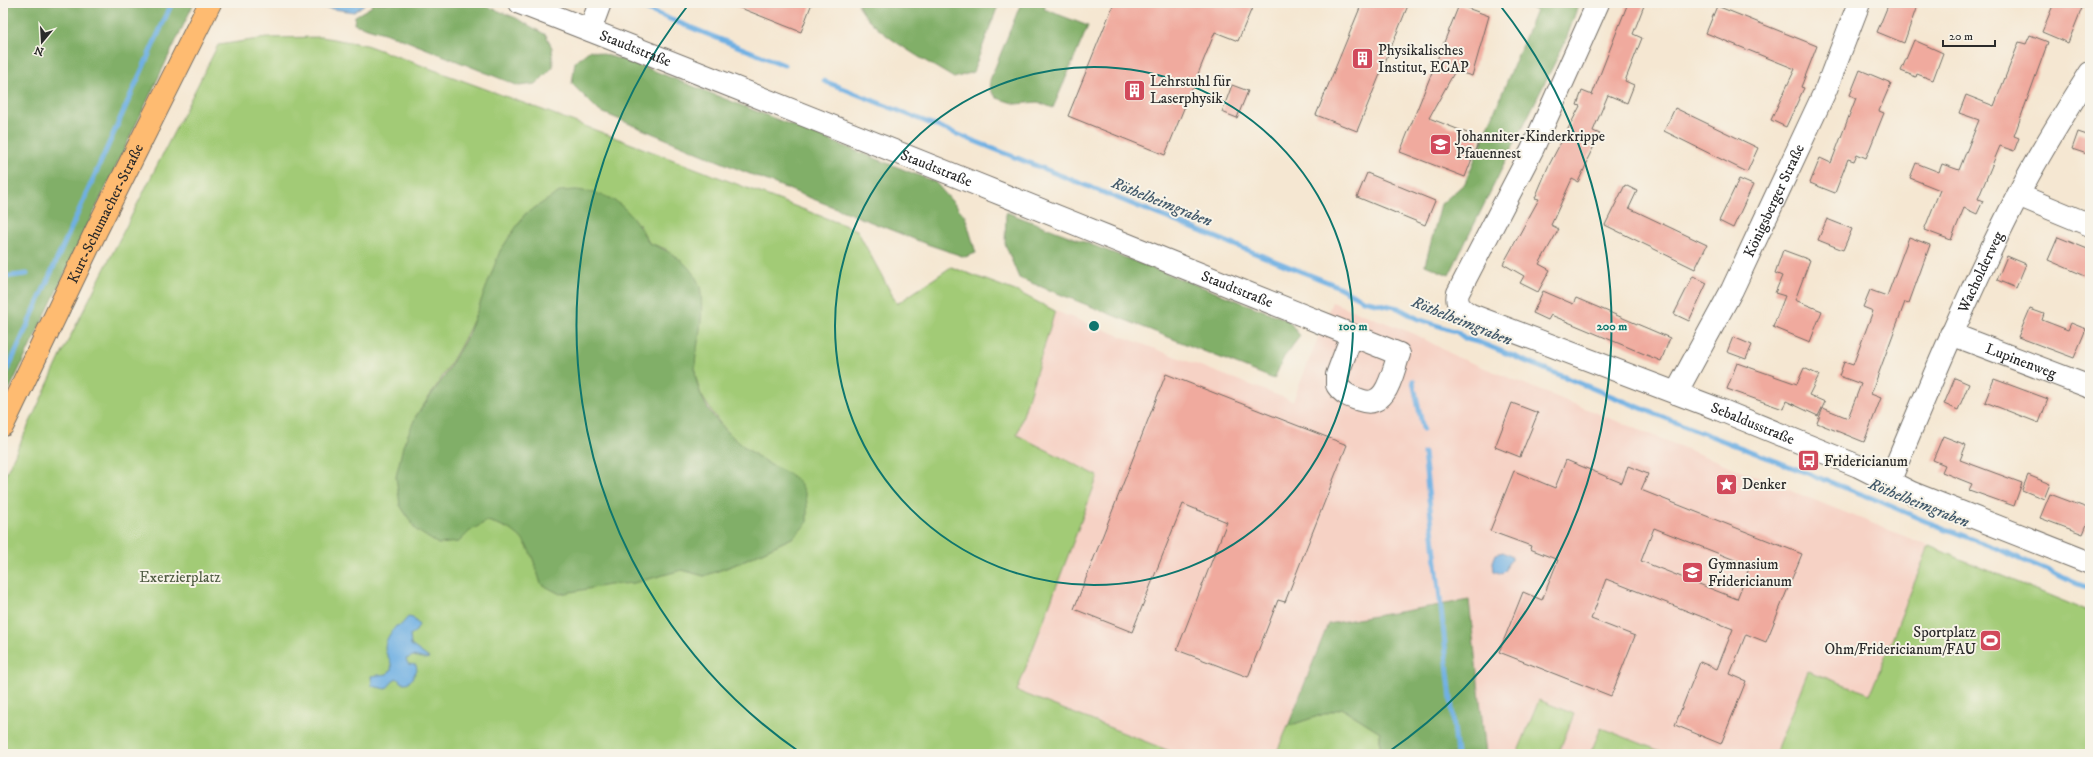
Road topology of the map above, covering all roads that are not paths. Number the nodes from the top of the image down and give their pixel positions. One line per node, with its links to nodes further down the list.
1 (210, 3): 14 (main road, Kurt-Schumacher-Straße)
2 (520, 3): 6 (street, Staudtstraße)
3 (600, 3): 6 (street)
4 (1598, 3): 13 (street, Sebaldusstraße)
5 (1859, 3): 13 (street, Königsberger Straße)
6 (590, 30): 11 (street, Staudtstraße)
7 (2090, 73): 8 (street, Wacholderweg)
8 (2018, 195): 9 (street); 10 (street, Wacholderweg)
9 (2090, 225)
10 (1951, 334): 12 (street, Lupinenweg); 15 (street, Wacholderweg)
11 (1352, 335)
12 (2090, 388)
13 (1676, 393): 15 (street, Sebaldusstraße)
14 (3, 425)
15 (1890, 480): 16 (street, Sebaldusstraße)
16 (2090, 563)

